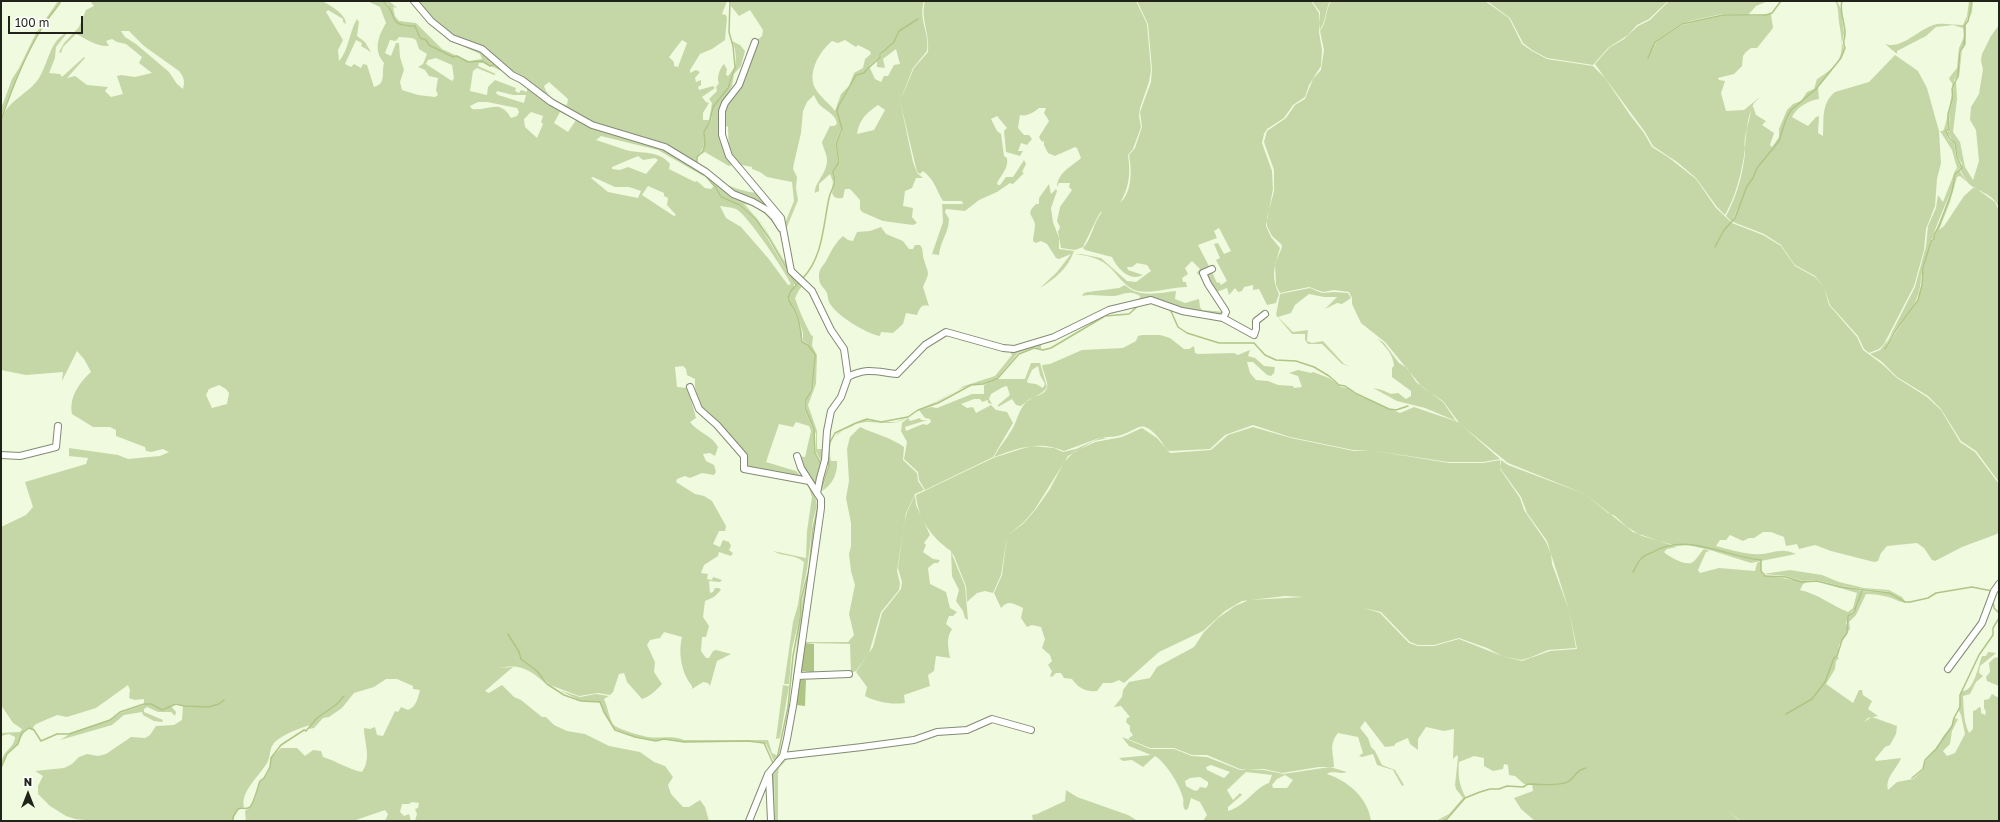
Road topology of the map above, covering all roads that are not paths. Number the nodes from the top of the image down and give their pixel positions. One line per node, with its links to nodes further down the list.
1 (414, 1): 3 (street)
2 (755, 42): 3 (street)
3 (784, 235): 7 (street)
4 (1212, 269): 6 (street)
5 (1265, 314): 6 (street)
6 (1223, 318): 7 (street)
7 (848, 378): 13 (street)
8 (690, 387): 12 (street)
9 (58, 426): 10 (street)
10 (1, 455)
11 (797, 456): 12 (street)
12 (809, 481): 13 (street)
13 (818, 493): 17 (street)
14 (1999, 584): 15 (street)
15 (1948, 669)
16 (849, 674): 17 (street)
17 (797, 676): 19 (street)
18 (1031, 730): 19 (street)
19 (782, 756): 20 (street)
20 (768, 774): 21 (street); 22 (street)
21 (749, 821)
22 (771, 821)

